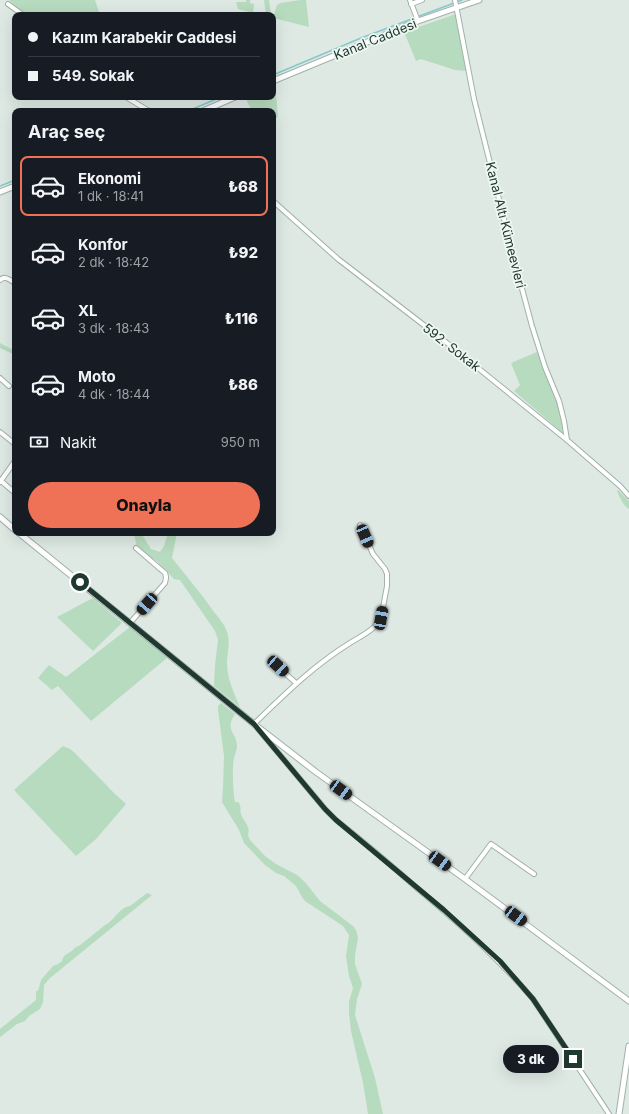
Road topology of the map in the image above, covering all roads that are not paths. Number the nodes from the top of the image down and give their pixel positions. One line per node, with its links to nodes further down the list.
1 (422, 0): 4 (street)
2 (455, 0): 6 (street, Kanal Altı Kümeevleri)
3 (479, 0): 6 (street, Kanal Caddesi)
4 (411, 3): 8 (street)
5 (8, 4): 7 (street)
6 (457, 8): 8 (street, Kanal Caddesi); 22 (street, Kanal Altı Kümeevleri)
7 (18, 12)
8 (418, 21): 9 (street, Kanal Caddesi)
9 (276, 80)
10 (130, 100): 12 (street)
11 (228, 100): 13 (street)
12 (142, 108)
13 (210, 108)
14 (12, 187): 15 (street)
15 (0, 192)
16 (276, 204): 22 (street, 592. Sokak)
17 (0, 280): 18 (street)
18 (12, 281)
19 (0, 378): 20 (street)
20 (9, 386)
21 (0, 432): 23 (street)
22 (567, 440): 27 (street, 592. Sokak)
23 (12, 442)
24 (12, 466): 25 (street)
25 (0, 481): 26 (street)
26 (12, 491)
27 (629, 496)
28 (0, 517): 30 (street)
29 (360, 525): 35 (street)
30 (12, 527)
31 (23, 536): 33 (street)
32 (136, 548): 33 (street)
33 (130, 623): 36 (street)
34 (278, 666): 35 (street)
35 (296, 683): 36 (street)
36 (254, 724): 38 (street); 41 (street)
37 (534, 874): 38 (street)
38 (465, 879): 39 (street)
39 (629, 1001)
40 (629, 1046): 42 (street)
41 (608, 1114)
42 (619, 1114)

